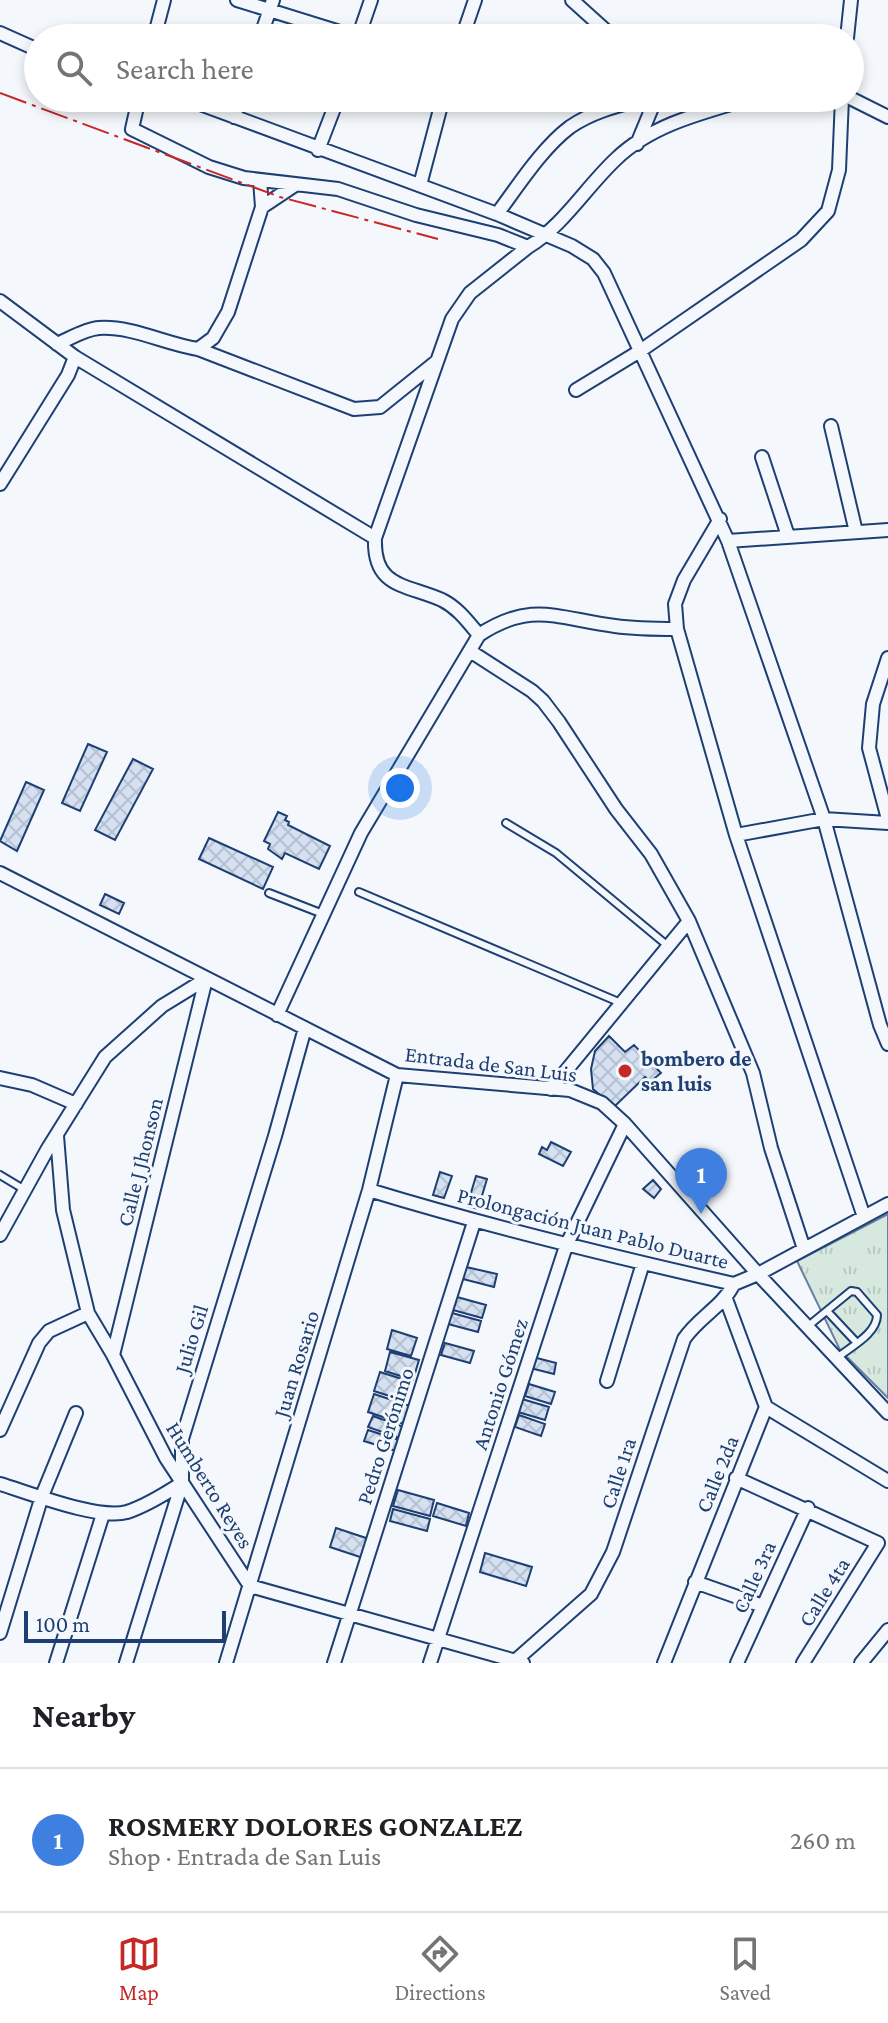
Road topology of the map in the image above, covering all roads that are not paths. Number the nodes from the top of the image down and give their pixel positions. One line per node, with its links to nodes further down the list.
1 (164, 0): 8 (street)
2 (237, 0): 7 (street)
3 (371, 0): 11 (street)
4 (475, 0): 12 (street)
5 (572, 0): 13 (street)
6 (851, 0): 14 (street)
7 (271, 5): 9 (street); 10 (street)
8 (158, 24)
9 (265, 24)
10 (321, 24)
11 (363, 24)
12 (467, 24)
13 (599, 24)
14 (848, 24)
15 (0, 33): 16 (street)
16 (24, 44)
17 (864, 105): 28 (street)
18 (136, 112): 31 (street)
19 (221, 112): 27 (street)
20 (236, 112): 27 (street)
21 (333, 112): 30 (street)
22 (439, 112): 33 (street)
23 (600, 112): 35 (street)
24 (650, 112): 29 (street)
25 (701, 112): 29 (street)
26 (841, 112): 41 (street)
27 (234, 117): 30 (street)
28 (888, 117)
29 (637, 144): 36 (street)
30 (318, 150): 33 (street)
31 (260, 180): 32 (street); 34 (street)
32 (295, 185): 34 (street); 37 (street)
33 (420, 185): 35 (street)
34 (262, 207): 40 (street)
35 (497, 214): 36 (street)
36 (546, 236): 37 (street); 41 (street)
37 (528, 247): 43 (street)
38 (0, 301): 39 (street)
39 (57, 344): 40 (street); 42 (street)
40 (198, 349): 43 (street)
41 (640, 351): 44 (street); 48 (street)
42 (75, 357): 47 (street); 52 (street)
43 (438, 360): 52 (street)
44 (576, 390)
45 (831, 426): 50 (street)
46 (762, 457): 51 (street)
47 (0, 484)
48 (720, 519): 53 (street); 54 (street)
49 (888, 530): 50 (street)
50 (856, 532): 51 (street)
51 (788, 536): 53 (street)
52 (375, 538): 55 (street)
53 (728, 541): 58 (street)
54 (677, 629): 55 (street); 61 (street)
55 (479, 635): 56 (street)
56 (470, 651): 65 (street); 66 (street)
57 (888, 658): 59 (street)
58 (824, 819): 59 (street); 61 (street); 72 (street)
59 (888, 821)
60 (506, 823): 67 (lane)
61 (736, 835): 83 (street)
62 (0, 873): 68 (street, Entrada de San Luis)
63 (359, 892): 69 (lane)
64 (269, 893): 65 (lane)
65 (323, 914): 70 (street)
66 (689, 921): 67 (street); 87 (street)
67 (668, 946): 69 (street)
68 (206, 979): 70 (street, Entrada de San Luis); 76 (street); 96 (street, Calle J Jhonson)
69 (621, 1003): 75 (street)
70 (277, 1015): 71 (street, Entrada de San Luis)
71 (305, 1028): 73 (street, Entrada de San Luis); 105 (street, Julio Gil)
72 (888, 1044)
73 (397, 1075): 75 (street, Entrada de San Luis); 81 (street, Juan Rosario)
74 (0, 1078): 76 (street)
75 (551, 1089): 77 (street, Entrada de San Luis)
76 (76, 1104): 78 (street)
77 (625, 1124): 86 (street, Antonio Gómez); 89 (street, Entrada de San Luis)
78 (57, 1136): 80 (street); 93 (street, Humberto Reyes)
79 (0, 1175): 80 (lane)
80 (25, 1190): 85 (street)
81 (369, 1190): 84 (street, Prolongación Juan Pablo Duarte); 111 (street, Juan Rosario)
82 (888, 1204): 83 (street, Prolongación Juan Pablo Duarte)
83 (864, 1217): 87 (street, Prolongación Juan Pablo Duarte)
84 (474, 1222): 86 (street, Prolongación Juan Pablo Duarte); 113 (street, Pedro Gerónimo)
85 (1, 1230)
86 (566, 1246): 88 (street, Prolongación Juan Pablo Duarte); 116 (street, Antonio Gómez)
87 (804, 1249): 89 (street, Prolongación Juan Pablo Duarte)
88 (643, 1263): 90 (street, Prolongación Juan Pablo Duarte); 98 (street)
89 (758, 1274): 90 (street, Prolongación Juan Pablo Duarte); 94 (street, Entrada de San Luis)
90 (734, 1284): 91 (street, Calle 1ra)
91 (726, 1299): 99 (street); 117 (street, Calle 1ra)
92 (827, 1311): 94 (lane); 95 (lane); 95 (lane)
93 (88, 1313): 96 (street, Humberto Reyes); 102 (street)
94 (807, 1327): 97 (street, Entrada de San Luis)
95 (856, 1342): 97 (lane)
96 (113, 1355): 105 (street, Humberto Reyes)
97 (837, 1358): 101 (street, Entrada de San Luis)
98 (607, 1381)
99 (766, 1407): 103 (street, Calle 2da); 104 (street)
100 (76, 1413): 107 (street)
101 (888, 1413)
102 (0, 1430)
103 (736, 1478): 108 (street); 110 (street, Calle 2da)
104 (888, 1481)
105 (182, 1483): 109 (street); 111 (street, Humberto Reyes); 119 (street, Julio Gil)
106 (0, 1484): 107 (street)
107 (42, 1496): 109 (street); 115 (street)
108 (808, 1508): 112 (street, Calle 3ra); 125 (street, Calle 4ta)
109 (103, 1514): 118 (street)
110 (695, 1582): 112 (street); 123 (street, Calle 2da)
111 (250, 1586): 113 (street); 120 (street, Juan Rosario)
112 (763, 1606): 124 (street, Calle 3ra)
113 (348, 1614): 116 (street); 121 (street, Pedro Gerónimo)
114 (888, 1630): 126 (street)
115 (0, 1633)
116 (438, 1638): 117 (street); 122 (street, Antonio Gómez)
117 (520, 1662)
118 (56, 1663)
119 (126, 1663)
120 (226, 1663)
121 (334, 1663)
122 (430, 1663)
123 (664, 1663)
124 (737, 1663)
125 (803, 1663)
126 (861, 1663)

